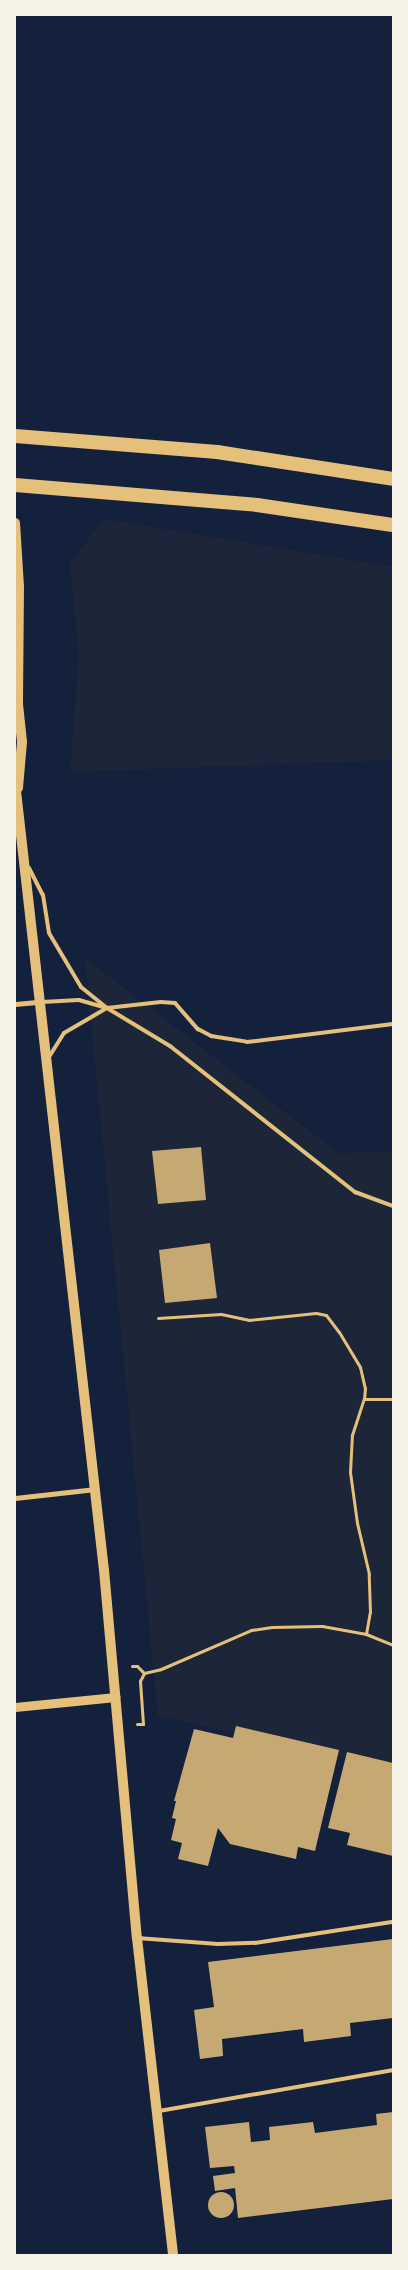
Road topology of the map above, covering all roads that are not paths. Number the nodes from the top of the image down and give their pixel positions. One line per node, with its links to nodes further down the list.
1 (15, 436): 2 (highway)
2 (393, 479)
3 (15, 485): 5 (highway)
4 (15, 523): 6 (main road)
5 (393, 526)
6 (16, 551): 7 (main road)
7 (17, 573): 8 (main road)
8 (16, 789): 9 (main road)
9 (25, 861): 10 (main road); 12 (lane)
10 (40, 1002): 11 (street); 12 (lane); 14 (main road)
11 (15, 1004)
12 (107, 1008): 13 (lane); 14 (lane); 15 (lane)
13 (393, 1024)
14 (46, 1060): 16 (main road)
15 (393, 1206)
16 (96, 1489): 17 (street); 18 (main road)
17 (15, 1498)
18 (116, 1697): 19 (street); 21 (main road)
19 (15, 1708)
20 (393, 1922): 21 (lane)
21 (138, 1938): 23 (main road)
22 (393, 2070): 23 (lane)
23 (157, 2111): 24 (main road)
24 (172, 2255)

